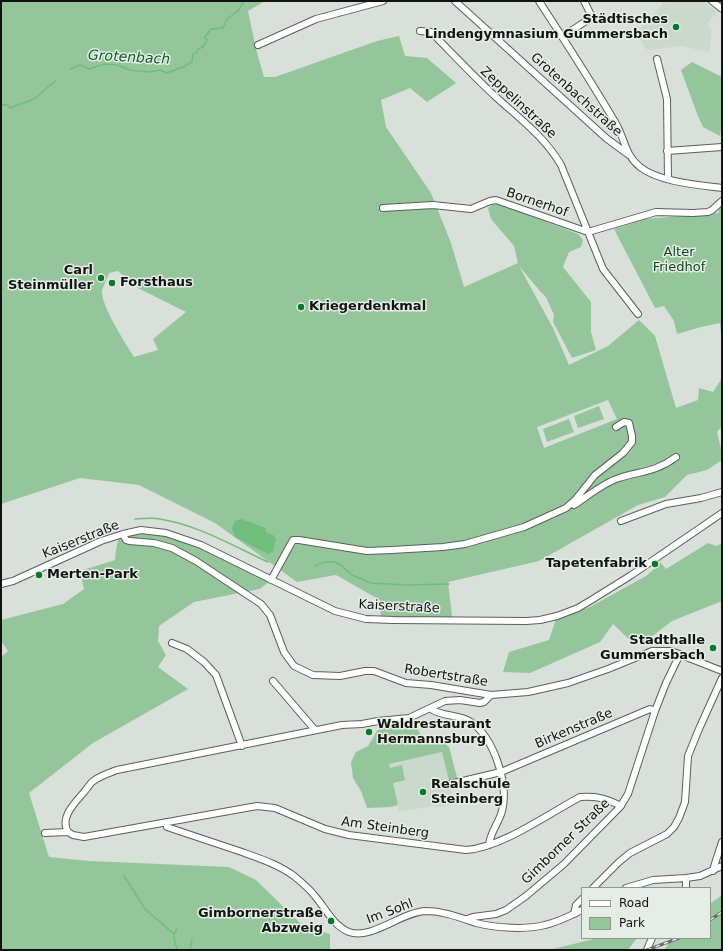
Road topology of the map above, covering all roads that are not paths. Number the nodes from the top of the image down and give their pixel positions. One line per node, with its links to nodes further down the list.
1 (382, 1): 9 (street)
2 (455, 1): 13 (street, Grotenbachstraße)
3 (539, 1): 8 (street)
4 (584, 1): 8 (street)
5 (712, 1): 6 (street)
6 (722, 9)
7 (420, 31): 18 (street, Zeppelinstraße)
8 (562, 37): 13 (street)
9 (258, 45)
10 (656, 59): 12 (street)
11 (722, 147): 12 (street)
12 (668, 151): 14 (street)
13 (629, 156): 14 (street, Grotenbachstraße)
14 (668, 179): 15 (street, Grotenbachstraße)
15 (722, 188)
16 (722, 201): 18 (street)
17 (383, 208): 18 (street, Bornerhof)
18 (588, 232): 19 (street)
19 (638, 314)
20 (616, 427): 23 (street)
21 (676, 457): 23 (street)
22 (722, 492): 25 (street)
23 (566, 508): 27 (street)
24 (722, 513): 27 (street, Kaiserstraße)
25 (621, 521)
26 (123, 534): 27 (street, Kaiserstraße); 28 (street, Kaiserstraße); 34 (street, Robertstraße)
27 (271, 580)
28 (1, 584)
29 (172, 643): 38 (street)
30 (680, 654): 31 (street, Robertstraße); 34 (street, Robertstraße); 36 (street, Gimborner Straße)
31 (722, 671)
32 (722, 678): 50 (street)
33 (273, 681): 37 (street)
34 (491, 695): 35 (street)
35 (431, 709): 37 (street); 39 (street)
36 (655, 711): 39 (street, Birkenstraße); 41 (street, Gimborner Straße)
37 (316, 730): 38 (street)
38 (242, 746): 43 (street)
39 (501, 772): 40 (street, Birkenstraße); 46 (street)
40 (450, 784)
41 (621, 806): 46 (street, Am Steinberg); 56 (street, Gimborner Straße)
42 (166, 822): 43 (street, Am Steinberg); 46 (street, Am Steinberg); 56 (street, Im Sohl)
43 (68, 832): 44 (street, Am Steinberg)
44 (45, 833)
45 (722, 842): 48 (street)
46 (489, 845)
47 (722, 866): 48 (street)
48 (713, 871): 49 (street)
49 (686, 878): 51 (street); 52 (street)
50 (594, 887)
51 (629, 887)
52 (686, 887)
53 (581, 900): 55 (street)
54 (581, 910): 55 (street, Im Sohl)
55 (574, 914): 56 (street, Im Sohl)
56 (467, 920)
57 (652, 939): 58 (street)
58 (647, 950)

